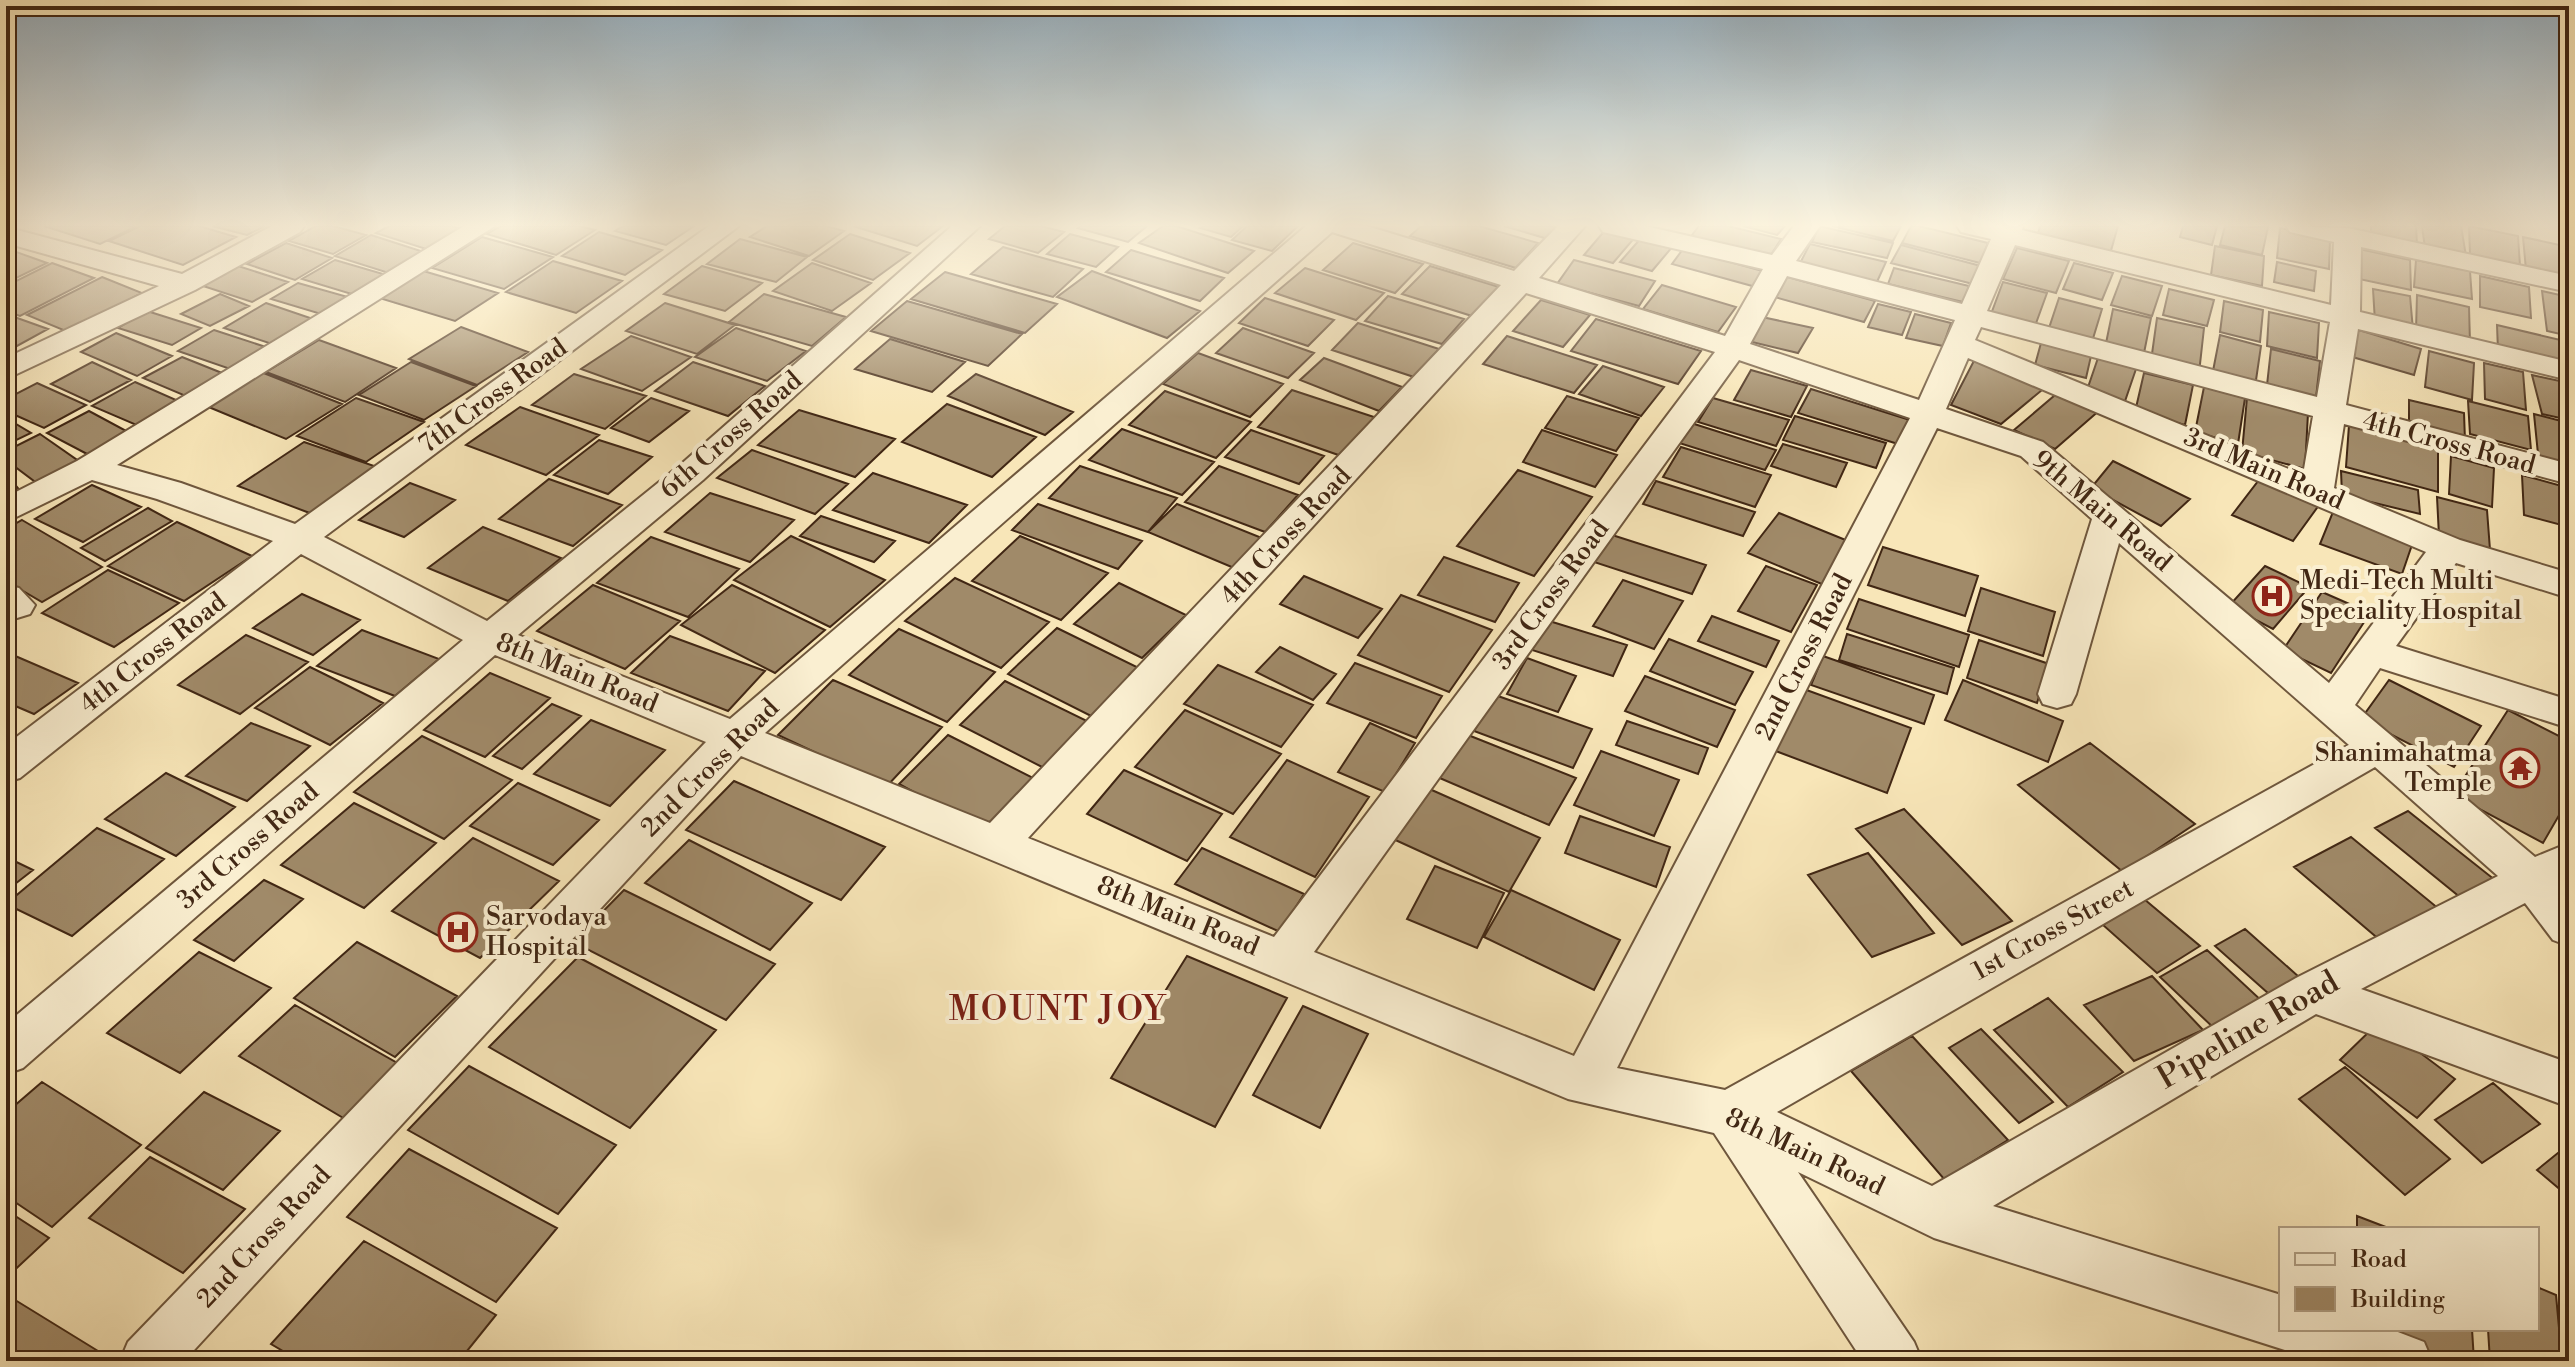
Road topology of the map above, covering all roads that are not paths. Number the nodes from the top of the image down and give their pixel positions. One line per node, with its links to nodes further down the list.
1 (173, 290): 16 (street)
2 (378, 290): 20 (street)
3 (639, 290): 25 (street, 7th Cross Road)
4 (896, 290): 28 (street, 6th Cross Road)
5 (1249, 290): 33 (street, 2nd Cross Road)
6 (1517, 290): 36 (street, 4th Cross Road)
7 (1545, 290): 15 (street, 9th Main Road)
8 (1765, 290): 15 (street, 3rd Cross Road)
9 (1851, 290): 14 (street)
10 (1983, 290): 14 (street, 2nd Cross Road)
11 (2240, 290): 13 (street)
12 (2346, 290): 13 (street)
13 (2345, 317): 17 (street); 18 (street)
14 (1967, 330): 18 (street, 4th Cross Road); 19 (street, 2nd Cross Road); 22 (street, 3rd Main Road)
15 (1733, 348): 19 (street, 9th Main Road); 39 (street, 3rd Cross Road)
16 (6, 370)
17 (2569, 371)
18 (2330, 411): 21 (street, 4th Cross Road); 22 (street)
19 (1928, 415): 24 (street, 9th Main Road); 42 (street, 2nd Cross Road)
20 (89, 468): 23 (street); 25 (street, 8th Main Road)
21 (2569, 474)
22 (2317, 491): 26 (street, 3rd Main Road)
23 (6, 511)
24 (2110, 517): 30 (street); 31 (street, 9th Main Road)
25 (299, 538): 28 (street, 8th Main Road); 35 (street, 4th Cross Road)
26 (2448, 548): 27 (street, 3rd Main Road); 29 (street)
27 (2569, 586)
28 (490, 638): 33 (street, 8th Main Road); 41 (street, 3rd Cross Road)
29 (2372, 652): 31 (street); 32 (street)
30 (2057, 694)
31 (2332, 707): 34 (street, 9th Main Road)
32 (2569, 714)
33 (735, 737): 36 (street, 8th Main Road); 48 (street, 2nd Cross Road)
34 (2378, 747): 37 (street, 9th Main Road); 44 (street, 1st Cross Street)
35 (6, 767)
36 (997, 844): 39 (street, 8th Main Road)
37 (2549, 869): 38 (street, 9th Main Road); 40 (street, Pipeline Road)
38 (2569, 927)
39 (1284, 958): 42 (street, 8th Main Road)
40 (2312, 992): 43 (street); 45 (street, Pipeline Road)
41 (6, 1053)
42 (1585, 1083): 44 (street, 8th Main Road)
43 (2569, 1085)
44 (1729, 1114): 45 (street, 8th Main Road); 49 (street)
45 (1934, 1213): 46 (street, 8th Main Road)
46 (2279, 1321)
47 (2309, 1331): 50 (street)
48 (147, 1361)
49 (1895, 1361)
50 (2405, 1361)

